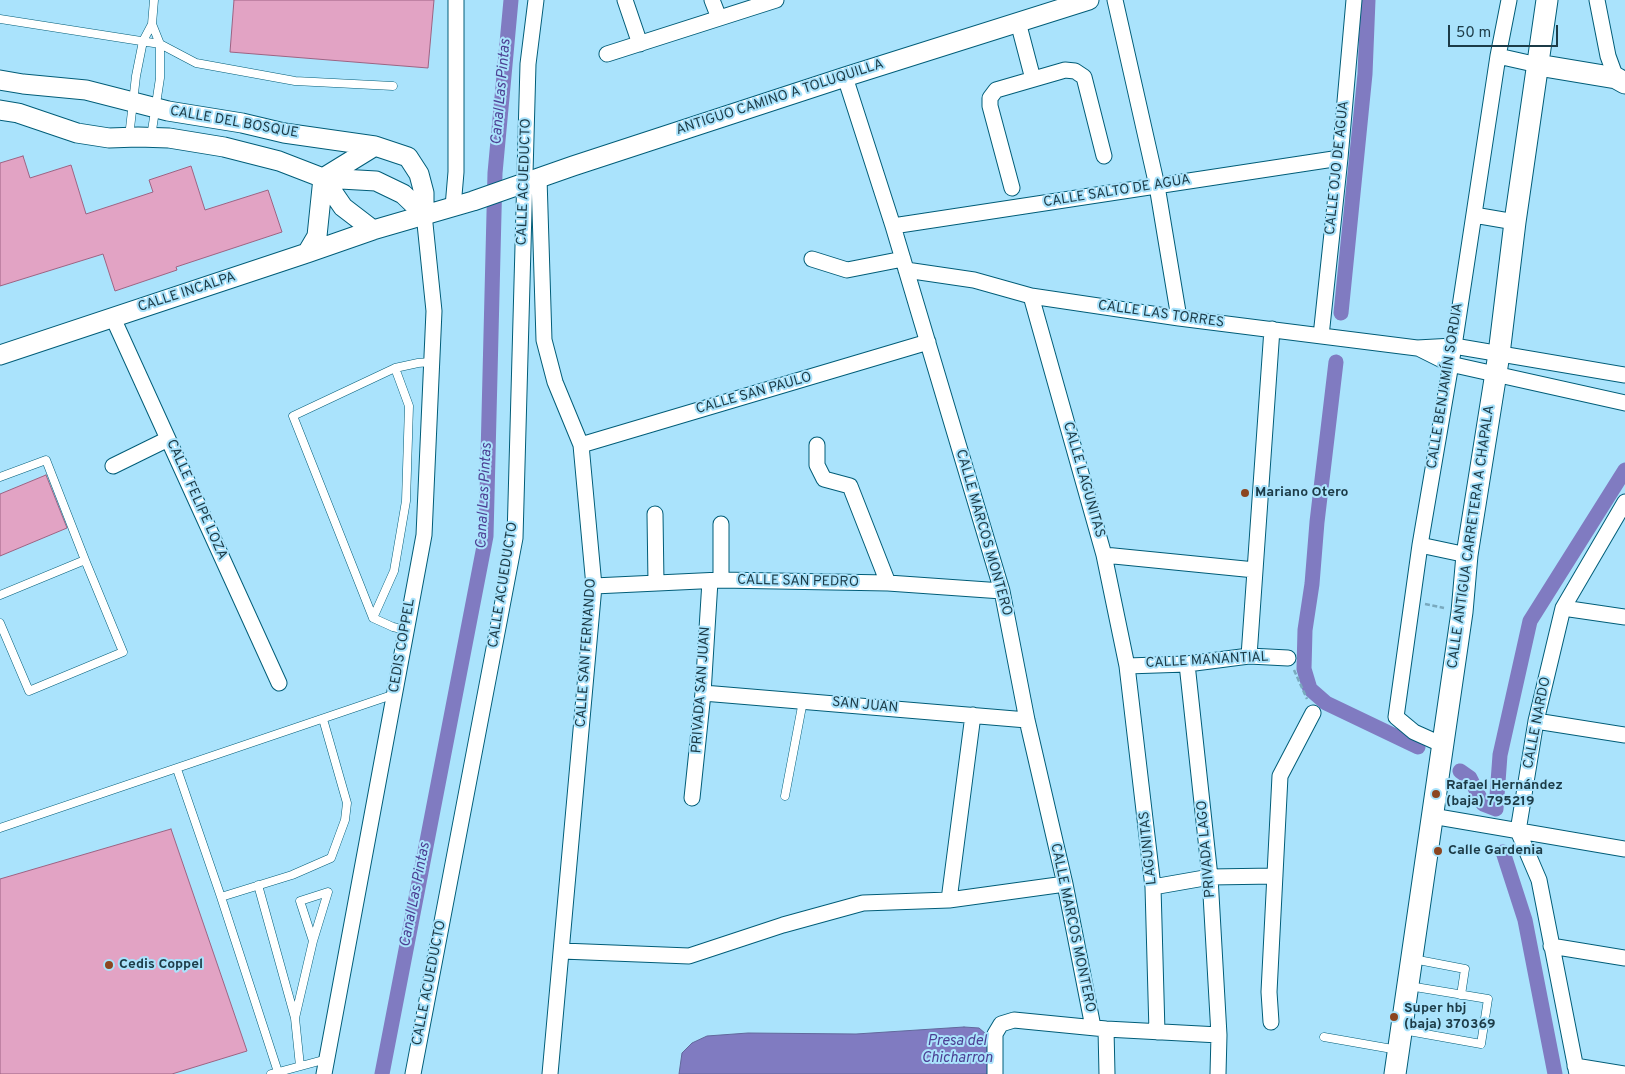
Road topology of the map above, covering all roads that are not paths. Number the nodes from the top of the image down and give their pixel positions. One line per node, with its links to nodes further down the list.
1 (154, 0): 16 (lane)
2 (456, 0): 40 (street)
3 (536, 0): 37 (street, CALLE ACUEDUCTO)
4 (625, 0): 19 (street)
5 (712, 0): 13 (street)
6 (776, 0): 13 (street)
7 (1089, 0): 15 (street, ANTIGUO CAMINO A TOLUQUILLA)
8 (1115, 0): 38 (street)
9 (1354, 0): 35 (street, CALLE OJO DE AGUA)
10 (1509, 0): 21 (street, CALLE BENJAMÍN SORDIA)
11 (1547, 0): 22 (main road, CALLE ANTIGUA CARRETERA A CHAPALA)
12 (1597, 0): 26 (street)
13 (719, 18): 19 (street)
14 (0, 19): 17 (lane)
15 (1018, 22): 23 (street, ANTIGUO CAMINO A TOLUQUILLA); 24 (street)
16 (152, 24): 17 (lane); 18 (lane)
17 (143, 41): 18 (lane); 28 (lane)
18 (160, 44): 27 (lane); 29 (lane)
19 (640, 44): 20 (street)
20 (607, 54)
21 (1498, 56): 22 (street); 42 (street, CALLE BENJAMÍN SORDIA)
22 (1538, 64): 26 (main road); 43 (main road, CALLE ANTIGUA CARRETERA A CHAPALA)
23 (845, 77): 37 (street, ANTIGUO CAMINO A TOLUQUILLA); 44 (street, CALLE MARCOS MONTERO)
24 (1033, 79): 34 (street); 39 (street)
25 (0, 80): 28 (street, CALLE DEL BOSQUE)
26 (1620, 81)
27 (393, 86)
28 (132, 102): 29 (street, CALLE DEL BOSQUE); 32 (lane)
29 (156, 108): 31 (lane); 33 (street, CALLE DEL BOSQUE)
30 (0, 110): 32 (street, CALLE DEL BOSQUE)
31 (151, 137): 32 (street, CALLE DEL BOSQUE); 36 (street, CALLE DEL BOSQUE)
32 (129, 138)
33 (376, 146): 36 (street); 41 (street, CALLE DEL BOSQUE)
34 (1104, 156)
35 (1340, 158): 38 (street, CALLE SALTO DE AGUA); 53 (street, CALLE OJO DE AGUA)
36 (323, 178): 41 (street, CALLE DEL BOSQUE); 45 (street); 46 (street)
37 (532, 181): 40 (street, ANTIGUO CAMINO A TOLUQUILLA); 67 (street, CALLE SAN FERNANDO); 137 (street, CALLE ACUEDUCTO)
38 (1157, 186): 44 (street, CALLE SALTO DE AGUA); 51 (street)
39 (1012, 188)
40 (454, 207): 41 (street)
41 (424, 214): 45 (street, CALLE INCALPA); 59 (street, CEDIS COPPEL)
42 (1474, 215): 43 (street); 55 (street, CALLE BENJAMÍN SORDIA)
43 (1514, 222): 61 (main road, CALLE ANTIGUA CARRETERA A CHAPALA)
44 (893, 226): 48 (street, CALLE MARCOS MONTERO)
45 (373, 230): 46 (street, CALLE INCALPA)
46 (307, 253): 50 (street, CALLE INCALPA)
47 (812, 259): 48 (street, CALLE LAS TORRES)
48 (905, 264): 49 (street, CALLE LAS TORRES); 54 (street, CALLE MARCOS MONTERO)
49 (1031, 296): 51 (street, CALLE LAS TORRES); 75 (street, CALLE LAGUNITAS)
50 (113, 318): 57 (street, CALLE INCALPA); 66 (street, CALLE FELIPE LOZA)
51 (1179, 318): 52 (street, CALLE LAS TORRES)
52 (1272, 329): 53 (street, CALLE LAS TORRES); 78 (street)
53 (1321, 336): 56 (street, CALLE LAS TORRES)
54 (928, 342): 67 (street, CALLE SAN PAULO); 83 (street, CALLE MARCOS MONTERO)
55 (1454, 346): 56 (street, CALLE LAS TORRES); 60 (street, CALLE BENJAMÍN SORDIA); 61 (street, CALLE LAS TORRES)
56 (1418, 348): 60 (street, CALLE LAS TORRES)
57 (0, 355)
58 (1535, 360): 61 (street); 63 (street); 64 (street)
59 (431, 362): 62 (lane); 89 (street, CEDIS COPPEL)
60 (1450, 364): 61 (street, CALLE LAS TORRES); 74 (street, CALLE BENJAMÍN SORDIA)
61 (1498, 364): 64 (street); 76 (main road, CALLE ANTIGUA CARRETERA A CHAPALA)
62 (395, 368): 87 (lane); 87 (lane)
63 (1625, 375)
64 (1530, 381): 65 (street)
65 (1624, 401)
66 (168, 439): 69 (street); 94 (street, CALLE FELIPE LOZA)
67 (581, 445): 82 (street, CALLE SAN FERNANDO)
68 (816, 445): 81 (street)
69 (113, 466)
70 (0, 477): 77 (lane)
71 (1625, 502): 85 (street, CALLE NARDO)
72 (655, 514): 80 (street)
73 (721, 524): 79 (street, PRIVADA SAN JUAN)
74 (1420, 545): 76 (street); 104 (street, CALLE BENJAMÍN SORDIA)
75 (1104, 555): 78 (street); 93 (street, CALLE LAGUNITAS)
76 (1467, 555): 104 (main road, CALLE ANTIGUA CARRETERA A CHAPALA)
77 (85, 560): 84 (lane); 88 (lane)
78 (1255, 570): 90 (street)
79 (716, 580): 80 (street, CALLE SAN PEDRO); 81 (street, CALLE SAN PEDRO); 95 (street, PRIVADA SAN JUAN)
80 (656, 583): 82 (street, CALLE SAN PEDRO)
81 (888, 583): 83 (street, CALLE SAN PEDRO)
82 (594, 586): 121 (street, CALLE SAN FERNANDO)
83 (1002, 592): 101 (street, CALLE MARCOS MONTERO)
84 (0, 595)
85 (1563, 608): 86 (street); 102 (street, CALLE NARDO)
86 (1625, 617)
87 (373, 618): 89 (lane)
88 (0, 623)
89 (406, 630): 96 (street, CEDIS COPPEL)
90 (1249, 656): 91 (street, CALLE MANANTIAL); 92 (street, CALLE MANANTIAL)
91 (1288, 658)
92 (1188, 664): 93 (street, CALLE MANANTIAL); 113 (street, PRIVADA LAGO)
93 (1127, 666): 116 (street, LAGUNITAS)
94 (278, 683)
95 (703, 693): 97 (street, SAN JUAN); 107 (street, PRIVADA SAN JUAN)
96 (394, 694): 100 (lane); 134 (street, CEDIS COPPEL)
97 (803, 701): 99 (street, SAN JUAN); 106 (lane)
98 (1313, 713): 112 (street)
99 (973, 715): 101 (street, SAN JUAN); 118 (street)
100 (323, 719): 105 (lane); 114 (lane)
101 (1027, 720): 115 (street, CALLE MARCOS MONTERO)
102 (1536, 722): 103 (street); 110 (street, CALLE NARDO)
103 (1625, 736)
104 (1443, 745): 108 (main road, CALLE ANTIGUA CARRETERA A CHAPALA)
105 (177, 768): 109 (lane); 117 (lane)
106 (785, 796)
107 (692, 798)
108 (1432, 816): 110 (street); 123 (main road, CALLE ANTIGUA CARRETERA A CHAPALA)
109 (0, 828)
110 (1518, 831): 111 (street); 120 (street)
111 (1625, 849)
112 (1274, 876): 113 (street); 127 (street)
113 (1210, 877): 116 (street); 130 (street, PRIVADA LAGO)
114 (258, 884): 117 (lane); 126 (lane)
115 (1065, 884): 118 (street); 128 (street, CALLE MARCOS MONTERO)
116 (1153, 887): 129 (street, LAGUNITAS)
117 (220, 897): 136 (lane)
118 (950, 900): 121 (street)
119 (314, 941): 119 (lane); 126 (lane)
120 (1552, 946): 122 (street); 135 (street)
121 (562, 951): 138 (street, CALLE SAN FERNANDO)
122 (1625, 958)
123 (1412, 959): 124 (main road, CALLE ANTIGUA CARRETERA A CHAPALA); 125 (lane)
124 (1408, 986): 125 (lane); 132 (main road, CALLE ANTIGUA CARRETERA A CHAPALA)
125 (1461, 995): 132 (lane)
126 (294, 1018): 133 (lane)
127 (1271, 1022)
128 (1100, 1028): 129 (street); 139 (street); 140 (street, CALLE MARCOS MONTERO)
129 (1157, 1032): 130 (street)
130 (1219, 1036): 141 (street, PRIVADA LAGO)
131 (1324, 1037): 132 (lane)
132 (1400, 1040): 142 (main road, CALLE ANTIGUA CARRETERA A CHAPALA)
133 (300, 1066): 134 (lane); 136 (lane)
134 (325, 1066)
135 (1576, 1070): 143 (street)
136 (274, 1073)
137 (412, 1074)
138 (550, 1074)
139 (995, 1074)
140 (1106, 1074)
141 (1218, 1074)
142 (1395, 1074)
143 (1625, 1074)

